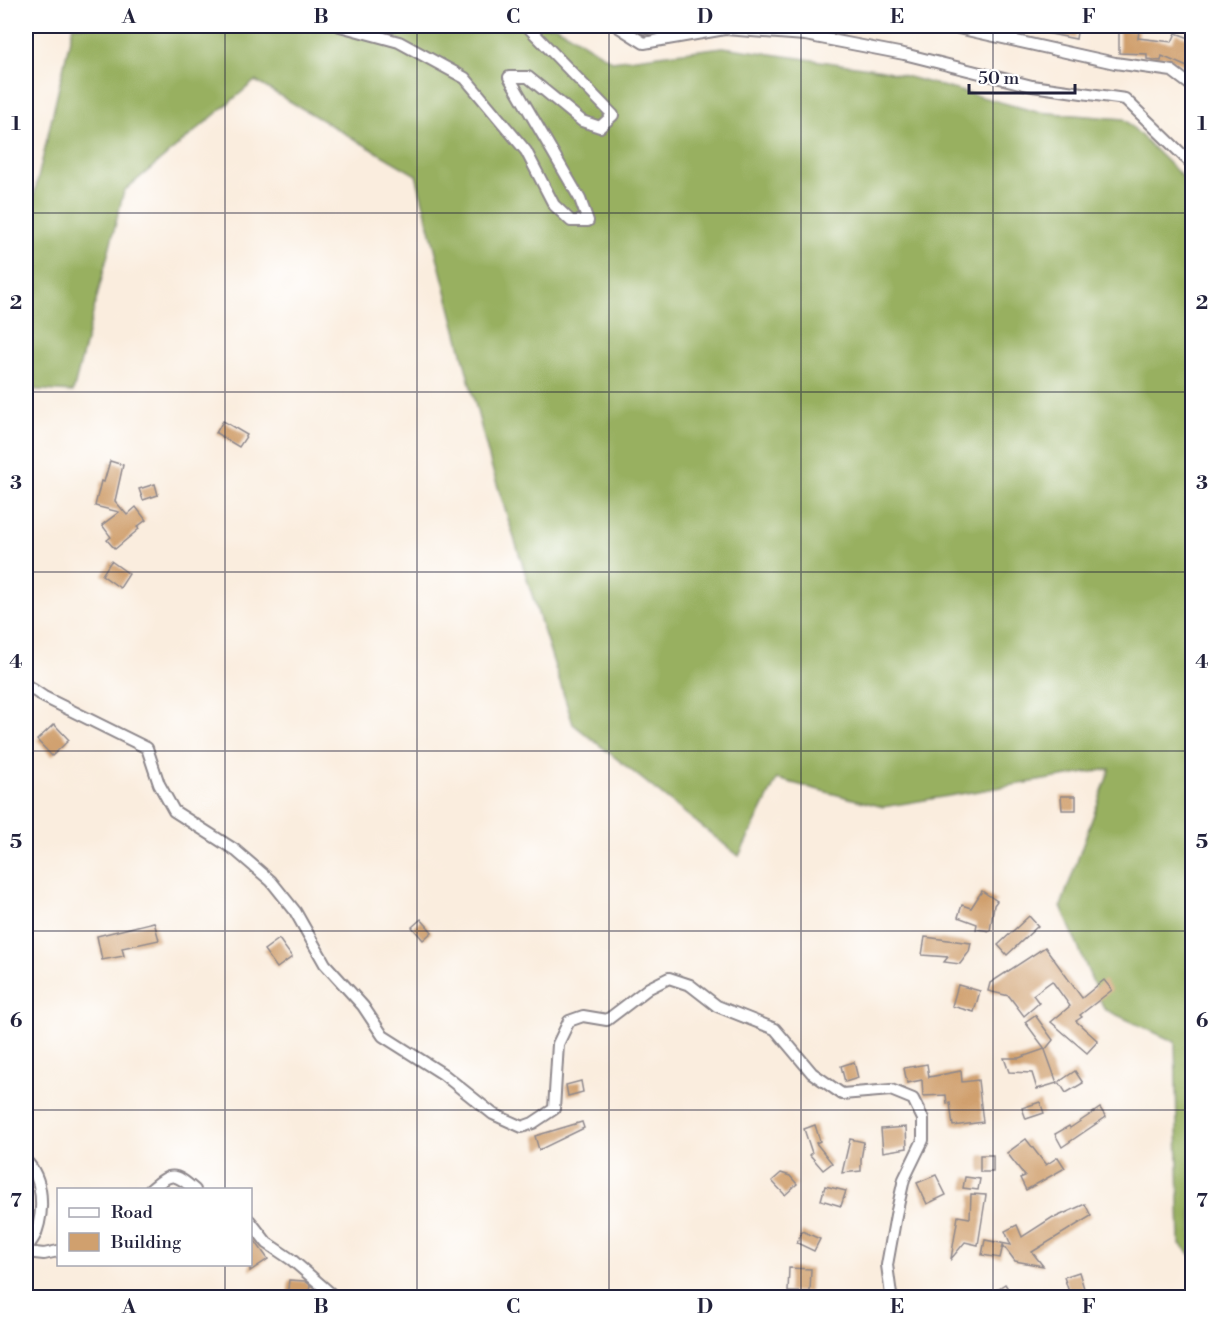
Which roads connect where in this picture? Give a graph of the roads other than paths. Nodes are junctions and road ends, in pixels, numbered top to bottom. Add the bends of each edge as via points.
1 (340, 26) edge
2 (527, 26) edge
3 (617, 26) edge
4 (636, 26) edge
5 (678, 26) edge
6 (949, 26) edge
7 (1192, 86) edge
8 (1192, 165) edge
9 (26, 685) edge
10 (26, 1161) edge
11 (152, 1188) edge
12 (193, 1188) edge
13 (252, 1224) edge
14 (26, 1250) edge
15 (57, 1251) edge
16 (336, 1298) edge
17 (894, 1298) edge

1 - 2 street via 399,42 465,78 526,152 554,205 572,221 588,221 580,199 509,76 528,77 582,121 600,127 613,115
3 - 8 street via 644,43 725,29 805,35 904,54 1032,86 1125,99
4 - 5 street via 663,31
6 - 7 street via 1115,63 1172,71
9 - 17 street via 147,748 159,784 174,811 235,850 271,881 295,911 325,964 363,1006 383,1036 443,1074 494,1114 522,1127 554,1109 558,1044 569,1021 583,1016 607,1020 669,978 690,985 717,1006 775,1029 812,1073 842,1094 891,1090 913,1099 923,1119 922,1140 904,1179 887,1265
10 - 14 street via 42,1195 35,1235
11 - 12 street via 166,1177 179,1177
13 - 16 street via 267,1243
14 - 15 street via 44,1254

